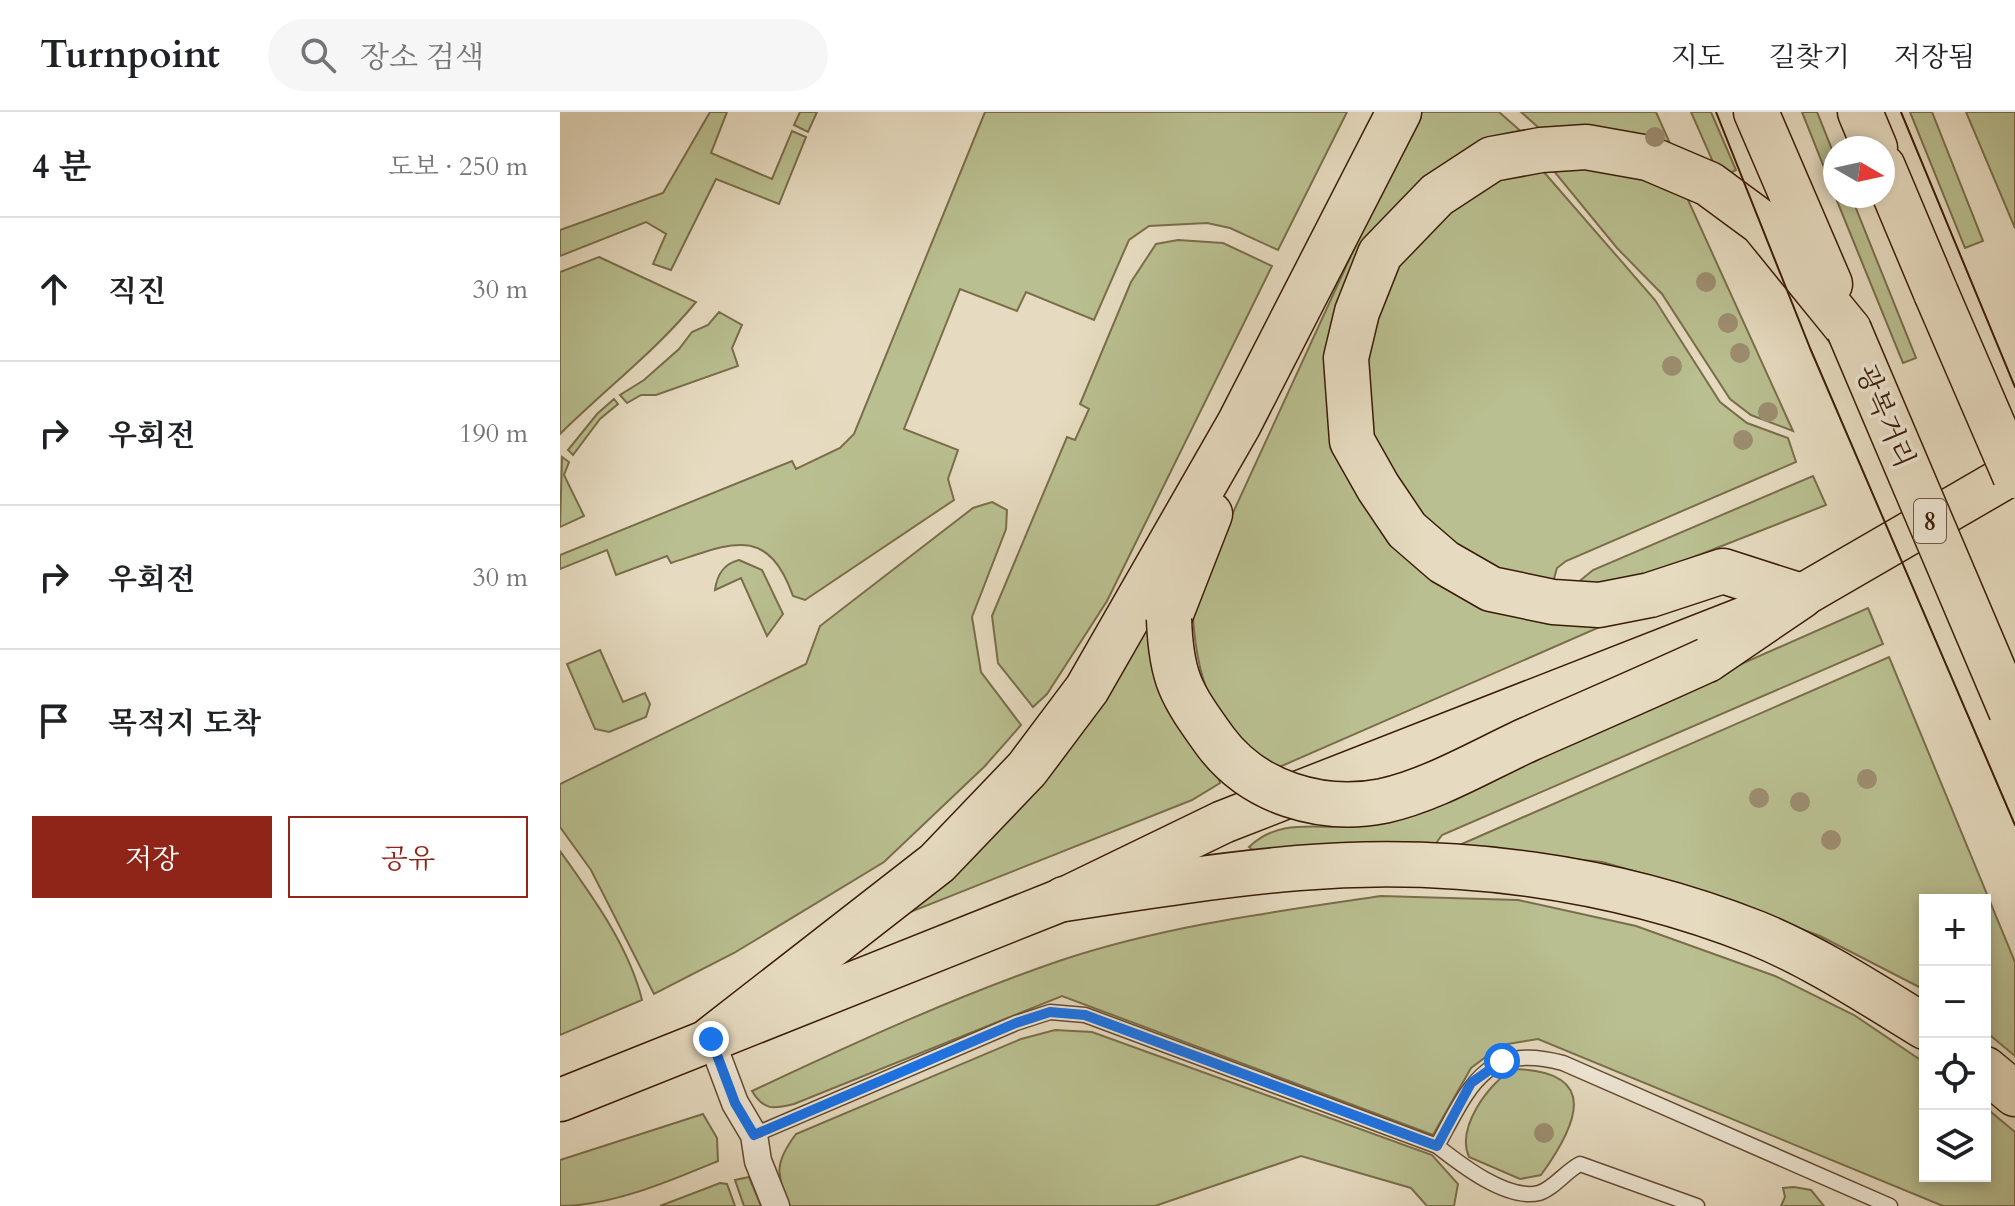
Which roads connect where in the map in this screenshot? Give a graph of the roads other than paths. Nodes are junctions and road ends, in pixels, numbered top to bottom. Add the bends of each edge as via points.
1 (1399, 112) edge
2 (1756, 112) edge
3 (1860, 112) edge
4 (1870, 136) edge
5 (1895, 196) edge
6 (1849, 330) junction
7 (1239, 424) junction
8 (2015, 474) edge
9 (1801, 596) junction
10 (2013, 716) edge
11 (1064, 899) junction
12 (1919, 1023) edge
13 (711, 1039) junction
14 (1991, 1074) edge
15 (2015, 1094) edge
16 (560, 1100) edge
17 (754, 1135) junction
18 (1437, 1146) junction
19 (1881, 1204) edge
20 (776, 1206) edge
21 (1697, 1206) edge

1 - 7 highway
2 - 6 highway, 광복거리 / 8
3 - 4 highway
5 - 8 highway, bridge
6 - 9 highway via 1762,223 1709,184 1648,158 1586,147 1492,159 1437,195 1380,254 1346,358 1352,441 1378,487 1407,530 1444,562 1491,589 1599,605 1723,571
6 - 10 highway, 광복거리 / 8, bridge
7 - 9 highway, bridge via 1200,546 1169,619 1171,654 1178,686 1221,748 1245,773 1275,791 1350,805 1408,793 1707,660
7 - 13 highway via 1087,689 1027,769 937,863
8 - 9 main road
9 - 11 main road via 1223,822
11 - 12 highway via 1301,868 1472,868 1546,875 1660,901 1757,934
11 - 13 main road
13 - 16 main road
13 - 17 street via 735,1103
14 - 15 highway
17 - 18 lane via 1050,1012 1085,1015
17 - 20 street
18 - 19 lane via 1471,1083 1502,1061 1534,1055 1563,1063
18 - 21 lane via 1469,1172 1522,1195 1542,1193 1580,1164

